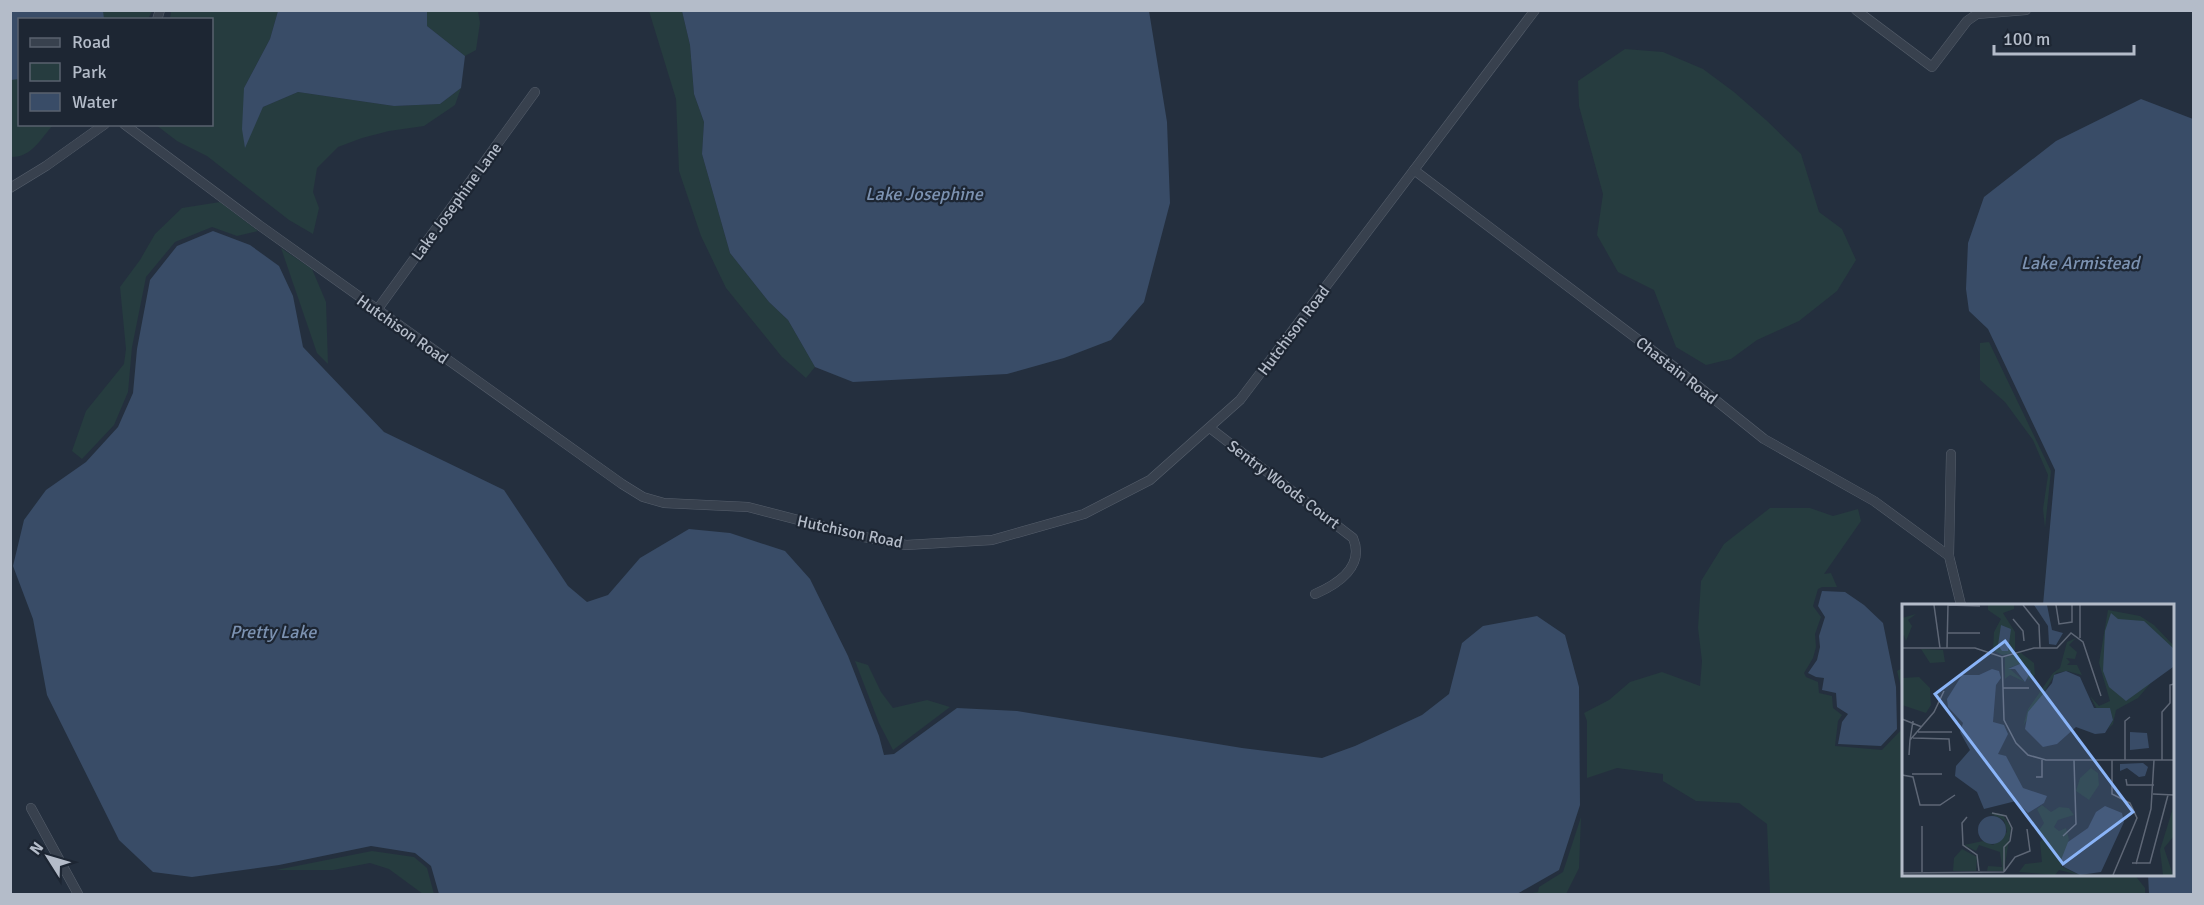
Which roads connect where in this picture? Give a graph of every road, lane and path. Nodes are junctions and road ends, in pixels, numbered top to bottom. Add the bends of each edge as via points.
1 (1535, 10) edge
2 (1856, 10) edge
3 (2026, 10) edge
4 (535, 92) dead end
5 (102, 126) edge
6 (127, 126) edge
7 (1414, 170) junction
8 (10, 188) edge
9 (377, 310) junction
10 (1210, 428) junction
11 (1951, 454) dead end
12 (1949, 556) junction
13 (1315, 594) dead end
14 (1961, 604) edge
15 (31, 808) dead end
16 (78, 894) edge

1 - 7 street, Hutchison Road
2 - 3 street via 1932,67 1967,21 1977,14
4 - 9 street, Lake Josephine Lane
5 - 8 street
6 - 9 street, Hutchison Road
7 - 10 street, Hutchison Road via 1240,400
7 - 12 street, Chastain Road via 1764,439 1874,501
9 - 10 street, Hutchison Road via 643,497 664,503 748,507 906,545 992,540 1084,514 1150,480
10 - 13 street, Sentry Woods Court via 1353,538 1358,553 1355,562 1344,576
11 - 12 street
12 - 14 street
15 - 16 street

